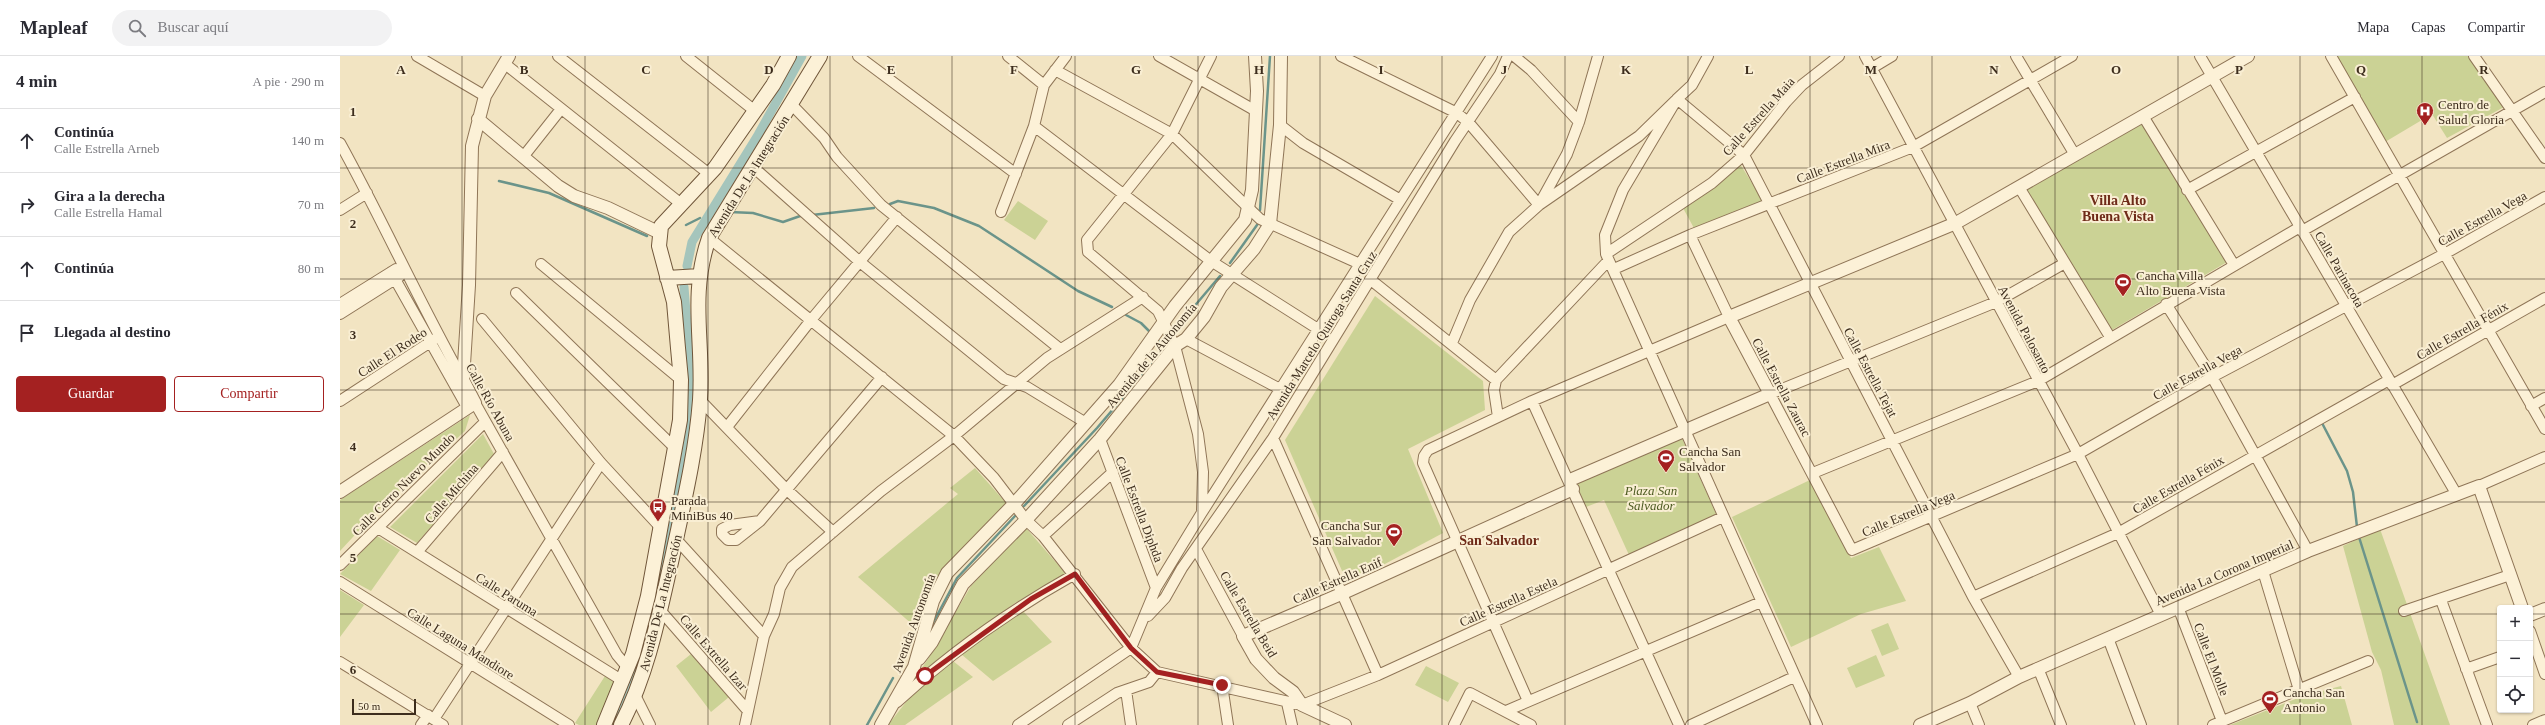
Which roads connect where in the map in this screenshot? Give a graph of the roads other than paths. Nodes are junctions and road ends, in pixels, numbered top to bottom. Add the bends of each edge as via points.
1 (417, 56) edge
2 (558, 56) edge
3 (686, 56) edge
4 (788, 56) edge
5 (820, 56) edge
6 (858, 56) edge
7 (1008, 56) edge
8 (1066, 56) edge
9 (1159, 56) edge
10 (1211, 56) edge
11 (1255, 56) edge
12 (1281, 56) edge
13 (1341, 56) edge
14 (1492, 56) edge
15 (1508, 56) edge
16 (1514, 56) edge
17 (1598, 56) edge
18 (1708, 56) edge
19 (1865, 56) edge
20 (1892, 56) edge
21 (2016, 56) edge
22 (2072, 56) edge
23 (2200, 56) edge
24 (2248, 56) edge
25 (2330, 56) edge
26 (2474, 56) edge
27 (1833, 58) edge
28 (507, 60) edge
29 (1359, 60) edge
30 (1872, 68) junction
31 (1055, 70) junction
32 (2212, 76) junction
33 (1199, 80) junction
34 (2030, 80) junction
35 (1044, 85) junction
36 (2545, 92) edge
37 (485, 96) junction
38 (2355, 97) junction
39 (1677, 99) junction
40 (792, 105) junction
41 (561, 109) junction
42 (755, 111) junction
43 (1256, 111) junction
44 (2512, 111) junction
45 (1457, 113) junction
46 (2143, 116) junction
47 (478, 119) junction
48 (1579, 122) junction
49 (1469, 123) junction
50 (1280, 124) junction
51 (1034, 126) junction
52 (1172, 134) junction
53 (340, 143) edge
54 (1913, 147) junction
55 (2256, 152) junction
56 (1744, 155) junction
57 (2075, 155) junction
58 (523, 157) junction
59 (2545, 158) edge
60 (752, 166) junction
61 (708, 173) junction
62 (1016, 174) junction
63 (2400, 174) junction
64 (2019, 187) junction
65 (2187, 190) junction
66 (367, 193) junction
67 (1123, 194) junction
68 (2545, 197) edge
69 (1399, 199) junction
70 (680, 203) junction
71 (1771, 203) junction
72 (1539, 205) junction
73 (340, 210) edge
74 (1249, 210) junction
75 (1001, 212) dead end
76 (897, 217) junction
77 (1956, 223) junction
78 (1270, 224) junction
79 (2301, 229) junction
80 (660, 233) junction
81 (1690, 235) junction
82 (710, 238) junction
83 (2446, 253) junction
84 (1607, 258) junction
85 (1211, 261) junction
86 (860, 262) junction
87 (2065, 263) junction
88 (541, 264) dead end
89 (1360, 264) junction
90 (2234, 265) junction
91 (403, 269) junction
92 (1614, 269) junction
93 (393, 276) junction
94 (700, 276) junction
95 (1232, 276) junction
96 (667, 278) junction
97 (1371, 280) junction
98 (1810, 282) junction
99 (516, 293) dead end
100 (1143, 297) junction
101 (2545, 298) edge
102 (1996, 302) junction
103 (340, 304) edge
104 (2166, 304) junction
105 (2347, 306) junction
106 (340, 314) edge
107 (1729, 317) junction
108 (482, 319) dead end
109 (811, 320) junction
110 (1163, 324) junction
111 (1318, 329) junction
112 (2489, 329) junction
113 (2110, 336) junction
114 (1186, 339) junction
115 (435, 340) junction
116 (1452, 343) junction
117 (1174, 346) junction
118 (1060, 349) junction
119 (1649, 349) junction
120 (1851, 362) junction
121 (882, 377) junction
122 (2212, 377) junction
123 (463, 380) junction
124 (681, 380) junction
125 (1496, 380) junction
126 (2038, 380) junction
127 (2390, 382) junction
128 (1015, 383) junction
129 (1280, 389) junction
130 (1770, 394) junction
131 (2545, 398) edge
132 (700, 400) junction
133 (340, 401) edge
134 (1532, 401) junction
135 (471, 405) junction
136 (2531, 406) junction
137 (1498, 417) junction
138 (485, 422) junction
139 (1086, 423) junction
140 (726, 427) junction
141 (2545, 429) edge
142 (1684, 431) junction
143 (954, 436) junction
144 (1273, 438) junction
145 (1100, 439) junction
146 (1893, 440) junction
147 (676, 449) junction
148 (504, 452) junction
149 (2078, 454) junction
150 (2254, 455) junction
151 (2545, 457) edge
152 (601, 463) junction
153 (1112, 472) junction
154 (1813, 473) junction
155 (1571, 485) junction
156 (2479, 486) junction
157 (786, 489) junction
158 (340, 492) edge
159 (2457, 495) junction
160 (1014, 504) junction
161 (1201, 514) junction
162 (1723, 517) junction
163 (1933, 517) junction
164 (760, 520) dead end
165 (1026, 520) junction
166 (378, 528) junction
167 (661, 528) junction
168 (833, 532) junction
169 (2118, 533) junction
170 (1043, 536) junction
171 (551, 539) junction
172 (676, 539) junction
173 (1456, 540) junction
174 (1196, 549) junction
175 (1852, 550) joint
176 (2308, 551) junction
177 (418, 552) junction
178 (340, 565) edge
179 (1610, 570) junction
180 (2264, 570) junction
181 (1075, 574) junction
182 (2510, 574) junction
183 (340, 582) edge
184 (1156, 588) junction
185 (1341, 594) junction
186 (1973, 597) junction
187 (2441, 600) junction
188 (1761, 602) junction
189 (2521, 605) edge
190 (2178, 607) junction
191 (506, 609) junction
192 (2545, 609) edge
193 (660, 610) junction
194 (2404, 611) dead end
195 (2533, 613) edge
196 (2161, 615) junction
197 (1144, 620) junction
198 (1494, 622) junction
199 (764, 636) junction
200 (1242, 636) junction
201 (2108, 638) junction
202 (1131, 648) junction
203 (2533, 648) edge
204 (1646, 650) junction
205 (2497, 658) edge
206 (2368, 661) dead end
207 (340, 662) edge
208 (470, 664) junction
209 (914, 667) junction
210 (2038, 668) junction
211 (2466, 669) junction
212 (1157, 672) junction
213 (625, 674) junction
214 (2545, 674) edge
215 (1378, 675) junction
216 (1794, 677) junction
217 (2019, 677) junction
218 (1222, 685) junction
219 (1126, 690) junction
220 (2299, 690) junction
221 (636, 697) junction
222 (1528, 701) junction
223 (1287, 703) junction
224 (1970, 703) junction
225 (894, 704) junction
226 (1302, 705) junction
227 (748, 711) junction
228 (1506, 711) junction
229 (435, 720) edge
230 (2545, 720) edge
231 (2222, 721) junction
232 (421, 725) edge
233 (569, 725) edge
234 (604, 725) edge
235 (621, 725) edge
236 (650, 725) edge
237 (744, 725) edge
238 (881, 725) edge
239 (1018, 725) edge
240 (1068, 725) edge
241 (1131, 725) edge
242 (1228, 725) edge
243 (1292, 725) edge
244 (1345, 725) edge
245 (1454, 725) edge
246 (1531, 725) edge
247 (1680, 725) edge
248 (1691, 725) edge
249 (1817, 725) edge
250 (1920, 725) edge
251 (1979, 725) edge
252 (2061, 725) edge
253 (2141, 725) edge
254 (2213, 725) edge
255 (2487, 725) edge
256 (2533, 725) edge

1 - 37 street
2 - 61 street
3 - 42 street
4 - 42 main road
5 - 40 main road, Avenida De La Integración
6 - 62 street
7 - 35 street
8 - 31 street
9 - 33 street
10 - 33 street
11 - 43 street, Avenida de la Autonomía
12 - 50 street, Avenida de la Autonomía
13 - 29 street
14 - 45 street, Avenida Marcelo Quiroga Santa Cruz
15 - 49 street, Avenida Marcelo Quiroga Santa Cruz via 1500,74
16 - 48 street via 1531,70
17 - 48 street
18 - 39 street via 1692,85
19 - 30 street, Avenida Palosanto
20 - 30 street
21 - 34 street
22 - 34 street, Calle Estrella Mira
23 - 32 street, Calle Parinacota
24 - 32 street
25 - 38 street
26 - 44 street
27 - 56 street, Calle Estrella Maia via 1786,102
28 - 37 street
28 - 41 street
29 - 45 street
30 - 54 street, Avenida Palosanto
31 - 35 street
31 - 52 street
32 - 46 street
32 - 55 street, Calle Parinacota
33 - 43 street
33 - 52 street
34 - 54 street, Calle Estrella Mira
34 - 57 street
35 - 51 street
36 - 44 street
37 - 47 street
38 - 55 street
38 - 63 street
39 - 56 street, Calle Estrella Tejat
39 - 72 street via 1639,136
39 - 84 street via 1623,190 1605,234
40 - 60 main road, Avenida De La Integración
40 - 76 street via 824,138 863,187
41 - 58 street
41 - 70 street
42 - 61 main road via 715,168
43 - 74 street, Avenida de la Autonomía
44 - 59 street
44 - 63 street
45 - 49 street
45 - 69 street, Avenida Marcelo Quiroga Santa Cruz
46 - 57 street
46 - 65 street
47 - 58 street
47 - 123 street via 472,146 469,285
48 - 72 street via 1567,154
49 - 72 street
49 - 97 street, Avenida Marcelo Quiroga Santa Cruz via 1455,141
50 - 69 street via 1303,143
50 - 78 street, Avenida de la Autonomía
51 - 62 street
51 - 67 street
52 - 67 street
52 - 74 street
53 - 66 street, Calle Río Abuna
54 - 71 street, Calle Estrella Mira
54 - 77 street, Avenida Palosanto
55 - 65 street
55 - 79 street, Calle Parinacota
56 - 71 street, Calle Estrella Tejat
56 - 84 street, Calle Estrella Maia via 1712,183
57 - 64 street
58 - 80 street via 574,196 608,208
60 - 82 main road, Avenida De La Integración
60 - 86 street
61 - 70 main road
62 - 75 street
63 - 79 street
63 - 83 street
64 - 77 street
64 - 87 street
65 - 90 street
66 - 73 street
66 - 91 street, Calle Río Abuna
67 - 85 street
67 - 100 street via 1087,240 1088,252
68 - 83 street, Calle Estrella Vega
69 - 89 street, Avenida Marcelo Quiroga Santa Cruz
70 - 80 main road via 661,226
71 - 81 street, Calle Estrella Mira
71 - 98 street, Calle Estrella Tejat
72 - 116 street via 1509,232 1470,300
74 - 78 street
74 - 85 street, Avenida de la Autonomía via 1245,220
76 - 86 street
76 - 118 street
77 - 98 street
77 - 102 street, Avenida Palosanto
78 - 89 street
78 - 95 street, Avenida de la Autonomía via 1254,250
79 - 90 street
79 - 105 street, Calle Parinacota
80 - 96 main road, Avenida De La Integración via 659,246
81 - 92 street, Calle Estrella Mira
81 - 107 street, Calle Estrella Zaurac
82 - 94 main road, Avenida De La Integración via 702,258
82 - 109 street
83 - 105 street, Calle Estrella Vega
83 - 112 street
84 - 92 street
84 - 125 street, Calle Estrella Maia
85 - 95 street
85 - 110 street, Avenida de la Autonomía
86 - 109 street
86 - 128 street via 1004,379
87 - 102 street
87 - 113 street
88 - 124 street
89 - 111 street, Avenida Marcelo Quiroga Santa Cruz
90 - 104 street
91 - 93 street
91 - 115 street, Calle Río Abuna
92 - 119 street
93 - 103 street
93 - 106 street
93 - 115 street
94 - 96 main road
94 - 132 main road, Avenida De La Integración via 696,307
95 - 111 street
95 - 114 street, Avenida de la Autonomía via 1221,286 1204,317
96 - 124 main road, Avenida De La Integración via 674,302
97 - 116 street
97 - 144 street, Avenida Marcelo Quiroga Santa Cruz
98 - 107 street
98 - 120 street, Calle Estrella Tejat
99 - 147 street
100 - 110 street via 1158,311
100 - 118 street
101 - 112 street, Calle Estrella Fénix
102 - 120 street
102 - 126 street, Avenida Palosanto
104 - 113 street
104 - 122 street
105 - 122 street, Calle Estrella Vega
105 - 127 street, Calle Parinacota
107 - 119 street
107 - 130 street, Calle Estrella Zaurac
108 - 152 street
109 - 121 street
109 - 140 street
110 - 117 street
110 - 139 street, Avenida de la Autonomía via 1124,379
111 - 129 street, Avenida Marcelo Quiroga Santa Cruz
112 - 127 street, Calle Estrella Fénix
112 - 136 street
113 - 126 street
114 - 117 street, Avenida de la Autonomía
114 - 129 street
115 - 123 street, Calle Río Abuna
115 - 133 street, Calle El Rodeo
115 - 135 street
116 - 125 street
117 - 145 street, Avenida de la Autonomía
117 - 161 street via 1198,434 1203,478
118 - 128 street
119 - 134 street
119 - 142 street
120 - 130 street
120 - 146 street, Calle Estrella Tejat
121 - 143 street
121 - 157 street
122 - 149 street, Calle Estrella Vega
122 - 150 street
123 - 135 street, Calle Río Abuna
124 - 147 main road, Avenida De La Integración
125 - 137 street via 1494,390
126 - 146 street
126 - 149 street, Avenida Palosanto
127 - 150 street, Calle Estrella Fénix
127 - 159 street, Calle Parinacota
128 - 139 street via 1027,387
128 - 143 street
129 - 161 street, Avenida Marcelo Quiroga Santa Cruz
130 - 142 street, Calle Estrella Enif
130 - 154 street, Calle Estrella Zaurac
131 - 136 street
132 - 140 street
132 - 172 main road, Avenida De La Integración
134 - 137 street
134 - 155 street
135 - 138 street, Calle Río Abuna
135 - 158 street
136 - 141 street
137 - 173 street via 1428,450 1424,456 1424,463
138 - 148 street, Calle Río Abuna
138 - 166 street, Calle Cerro Nuevo Mundo
139 - 160 street, Avenida de la Autonomía
140 - 157 street
142 - 155 street, Calle Estrella Enif
142 - 162 street
143 - 160 street via 994,478
143 - 168 street via 881,491
144 - 174 street, Avenida Marcelo Quiroga Santa Cruz
144 - 185 street
145 - 153 street, Calle Estrella Diphda
145 - 165 street, Avenida de la Autonomía
146 - 154 street
146 - 163 street, Calle Estrella Tejat
147 - 167 main road, Avenida De La Integración
148 - 171 street, Calle Río Abuna
148 - 177 street, Calle Michina
149 - 163 street, Calle Estrella Vega
149 - 169 street, Avenida Palosanto
150 - 169 street, Calle Estrella Fénix
150 - 176 street
151 - 156 street, Avenida La Corona Imperial
152 - 167 street
152 - 171 street
153 - 170 street
153 - 184 street, Calle Estrella Diphda
154 - 175 street, Calle Estrella Zaurac
155 - 173 street, Calle Estrella Enif
155 - 179 street
156 - 159 street, Avenida La Corona Imperial
156 - 182 street
157 - 164 street
157 - 168 street
159 - 176 street, Avenida La Corona Imperial
160 - 165 street
160 - 209 street, Avenida Autonomía via 946,573 933,601
161 - 184 street, Avenida Marcelo Quiroga Santa Cruz
162 - 179 street, Calle Estrella Estela
162 - 188 street
163 - 175 street, Calle Estrella Vega
163 - 186 street, Calle Estrella Tejat
165 - 170 street
165 - 209 street, Avenida de la Autonomía via 963,584 932,642
166 - 177 street, Calle Paruma
166 - 178 street, Calle Cerro Nuevo Mundo
167 - 213 main road, Avenida De La Integración via 648,596
168 - 199 street via 802,558 785,578
169 - 186 street, Calle Estrella Fénix
169 - 196 street, Avenida Palosanto
170 - 181 street
171 - 191 street
171 - 213 street, Calle Río Abuna via 617,655
172 - 193 main road, Avenida De La Integración
172 - 199 street
173 - 185 street, Calle Estrella Enif
173 - 198 street
174 - 197 street, Avenida Marcelo Quiroga Santa Cruz via 1165,598
174 - 200 street, Calle Estrella Beid
176 - 180 street, Avenida La Corona Imperial
177 - 191 street, Calle Paruma
179 - 198 street, Calle Estrella Estela
179 - 204 street
180 - 190 street, Avenida La Corona Imperial
180 - 220 street
181 - 202 street
181 - 225 street via 1031,599 931,671
182 - 187 street
182 - 189 street
183 - 208 street, Calle Laguna Mandiore
184 - 197 street, Avenida Marcelo Quiroga Santa Cruz
185 - 200 street, Calle Estrella Enif
185 - 215 street
186 - 217 street, Calle Estrella Tejat
187 - 194 street
187 - 211 street
188 - 204 street
188 - 216 street
190 - 196 street, Avenida La Corona Imperial
190 - 231 street, Calle El Molle
191 - 208 street
191 - 213 street, Calle Paruma
192 - 195 street
193 - 221 main road, Avenida De La Integración
193 - 227 street, Calle Extrella Izar
196 - 201 street, Avenida La Corona Imperial
197 - 202 street, Avenida Marcelo Quiroga Santa Cruz
198 - 215 street, Calle Estrella Estela
198 - 222 street
199 - 227 street
200 - 226 street, Calle Estrella Beid via 1256,658 1274,678 1293,692
201 - 210 street, Avenida La Corona Imperial
201 - 253 street
202 - 212 street
202 - 239 street
203 - 214 street
204 - 222 street
204 - 247 street
205 - 211 street
206 - 220 street
207 - 229 street
208 - 229 street
208 - 233 street, Calle Laguna Mandiore
209 - 225 street, Avenida Autonomía
210 - 217 street, Avenida La Corona Imperial
210 - 252 street
211 - 255 street
212 - 218 street
212 - 219 street via 1150,682
213 - 234 main road, Avenida De La Integración
215 - 226 street, Calle Estrella Estela
216 - 248 street
216 - 249 street
217 - 224 street, Avenida La Corona Imperial
218 - 223 street
218 - 242 street
219 - 240 street
219 - 241 street
220 - 231 street
221 - 235 main road, Avenida De La Integración
221 - 236 street
222 - 228 street
223 - 226 street
223 - 243 street
224 - 250 street, Avenida La Corona Imperial
224 - 251 street
225 - 238 street, Avenida Autonomía
226 - 244 street
227 - 237 street
228 - 245 street via 1470,693
228 - 246 street
229 - 232 street
230 - 256 street
231 - 254 street

